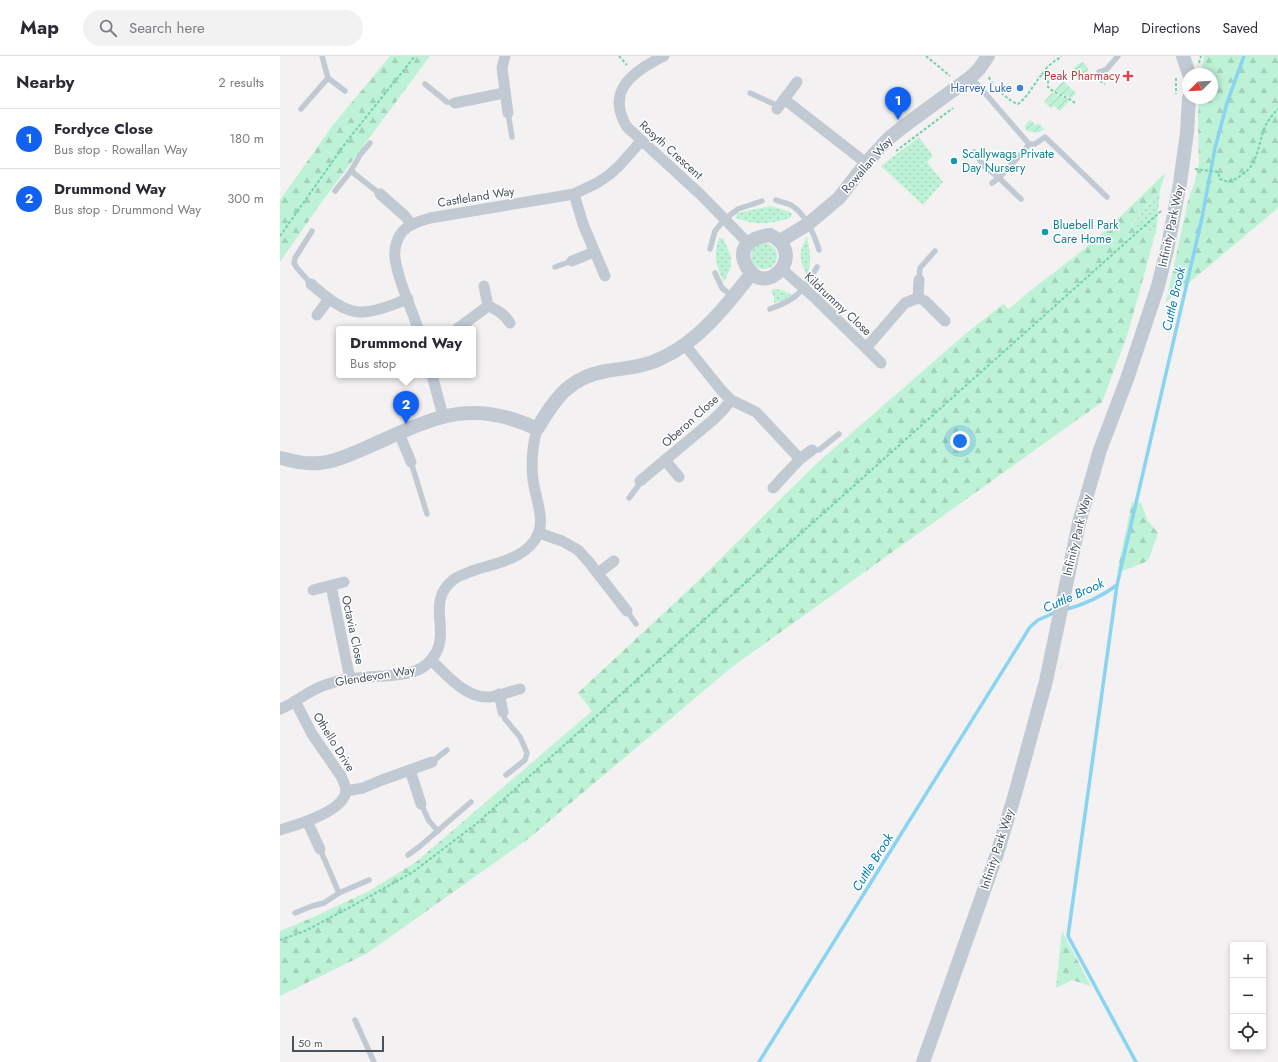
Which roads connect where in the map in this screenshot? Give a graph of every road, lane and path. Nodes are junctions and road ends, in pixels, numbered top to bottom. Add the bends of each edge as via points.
1 (322, 56) edge
2 (415, 56) edge
3 (505, 56) edge
4 (664, 56) edge
5 (926, 56) edge
6 (988, 56) edge
7 (1061, 56) edge
8 (1118, 56) edge
9 (1183, 56) edge
10 (1194, 56) edge
11 (1184, 68) edge
12 (1188, 68) edge
13 (1099, 72) dead end
14 (1042, 73) junction
15 (971, 77) junction
16 (328, 78) junction
17 (953, 79) dead end
18 (797, 82) dead end
19 (992, 83) dead end
20 (425, 84) dead end
21 (345, 91) dead end
22 (504, 92) junction
23 (750, 93) dead end
24 (455, 103) joint
25 (1075, 103) dead end
26 (1183, 104) edge
27 (780, 105) junction
28 (301, 109) dead end
29 (1278, 109) edge
30 (508, 113) joint
31 (512, 137) dead end
32 (641, 141) junction
33 (370, 143) dead end
34 (1029, 144) junction
35 (974, 152) dead end
36 (866, 163) junction
37 (1199, 169) dead end
38 (351, 171) junction
39 (999, 178) junction
40 (992, 183) dead end
41 (335, 191) dead end
42 (380, 194) joint
43 (574, 194) junction
44 (1107, 197) dead end
45 (1021, 199) dead end
46 (776, 200) dead end
47 (762, 201) dead end
48 (1162, 210) dead end
49 (724, 220) junction
50 (411, 224) junction
51 (808, 224) junction
52 (312, 231) dead end
53 (280, 236) edge
54 (780, 241) junction
55 (748, 243) junction
56 (710, 249) dead end
57 (819, 250) dead end
58 (934, 251) dead end
59 (594, 252) junction
60 (572, 260) joint
61 (556, 267) dead end
62 (817, 267) dead end
63 (782, 269) junction
64 (715, 273) dead end
65 (752, 273) junction
66 (605, 276) dead end
67 (919, 280) joint
68 (310, 284) joint
69 (484, 286) dead end
70 (804, 289) junction
71 (733, 297) junction
72 (918, 298) junction
73 (329, 299) junction
74 (408, 299) junction
75 (488, 306) junction
76 (770, 309) dead end
77 (316, 315) dead end
78 (945, 321) dead end
79 (510, 323) dead end
80 (417, 326) edge
81 (461, 326) edge
82 (685, 345) junction
83 (866, 348) junction
84 (881, 363) dead end
85 (433, 378) edge
86 (731, 400) junction
87 (444, 416) junction
88 (537, 429) junction
89 (399, 433) junction
90 (839, 434) dead end
91 (812, 450) joint
92 (280, 458) edge
93 (800, 459) junction
94 (665, 460) junction
95 (411, 462) joint
96 (679, 476) dead end
97 (640, 481) joint
98 (773, 488) dead end
99 (629, 498) dead end
100 (426, 514) dead end
101 (539, 533) junction
102 (614, 561) dead end
103 (598, 573) junction
104 (344, 582) dead end
105 (331, 586) junction
106 (313, 590) dead end
107 (627, 611) joint
108 (636, 624) dead end
109 (431, 660) junction
110 (350, 679) junction
111 (520, 689) dead end
112 (499, 694) junction
113 (295, 701) junction
114 (280, 709) edge
115 (503, 712) joint
116 (447, 750) dead end
117 (432, 762) joint
118 (410, 770) junction
119 (506, 775) dead end
120 (346, 791) junction
121 (471, 802) dead end
122 (421, 804) joint
123 (308, 821) junction
124 (280, 830) edge
125 (438, 831) junction
126 (320, 849) joint
127 (408, 855) dead end
128 (369, 880) dead end
129 (339, 893) junction
130 (295, 912) dead end
131 (280, 940) edge
132 (355, 1020) dead end
133 (374, 1062) edge
134 (923, 1062) edge

1 - 16 lane
2 - 53 path via 347,141
3 - 22 street via 502,68
4 - 32 street, Rosyth Crescent via 634,74 624,86 619,98 621,118
5 - 17 path
6 - 15 street, Rowallan Way
7 - 14 path
8 - 13 lane via 1106,70
9 - 11 street
10 - 12 street
14 - 19 path via 1018,104 1012,102
14 - 25 path via 1048,79 1048,87 1054,93
15 - 34 lane
15 - 36 street, Rowallan Way via 889,138
16 - 21 lane
16 - 28 lane
18 - 27 street
20 - 24 lane via 447,102
22 - 24 street
22 - 30 street
23 - 27 lane
26 - 134 street, Infinity Park Way via 1187,132 1167,250 1145,326 1100,450 1079,523 1046,682 997,854
27 - 36 street
29 - 37 path via 1265,127 1253,163 1238,178 1230,182 1225,181 1220,179 1218,172
30 - 31 lane
32 - 43 street, Castleland Way via 609,175
32 - 49 street, Rosyth Crescent via 701,195
33 - 38 lane
34 - 39 lane
34 - 44 lane via 1035,144 1045,137
35 - 39 lane via 984,166
36 - 51 street, Rowallan Way via 839,198
38 - 41 lane
38 - 42 lane
39 - 40 lane
39 - 45 lane
42 - 50 street
43 - 50 street, Castleland Way via 430,218
43 - 59 street
46 - 51 lane via 791,205
47 - 49 lane via 738,208
48 - 131 path via 476,824 412,872 305,931
49 - 55 street, Rosyth Crescent
49 - 56 lane via 715,230
50 - 74 street via 402,232 395,247 397,268
51 - 54 street, Rowallan Way
51 - 57 lane
52 - 68 lane via 294,258 294,263
54 - 55 street via 770,234
54 - 63 street via 786,252
55 - 65 street via 743,259
58 - 67 lane via 920,268
59 - 60 street
59 - 66 street
60 - 61 lane
62 - 70 lane
63 - 65 street via 778,274 765,278
63 - 70 street, Kildrummy Close
64 - 71 lane via 722,288
65 - 71 street
67 - 72 street
68 - 73 street
69 - 75 street
70 - 76 lane via 784,304
70 - 83 street, Kildrummy Close
71 - 82 street
72 - 78 street via 926,301
72 - 83 street, Kildrummy Close via 905,303
73 - 74 street via 347,310 368,312
73 - 77 street
74 - 80 street
75 - 79 street via 500,311
75 - 81 street
82 - 86 street
82 - 88 street via 649,364 595,374 578,381 552,404
83 - 84 street
85 - 87 street
86 - 93 street via 756,412
86 - 94 street, Oberon Close via 713,420
87 - 88 street via 468,413 495,414
87 - 89 street
88 - 101 street via 532,445 532,465 541,522
89 - 92 street via 361,451 331,461 299,463
89 - 95 street
90 - 91 lane via 819,450
91 - 93 street
93 - 98 street
94 - 96 street, Oberon Close
94 - 97 street, Oberon Close
95 - 100 lane
97 - 99 lane
101 - 103 street via 578,550
101 - 109 street, Glendevon Way via 533,544 517,555 462,575 445,588 439,605 440,640
102 - 103 street
103 - 107 street
104 - 105 street, Octavia Close
105 - 106 street, Octavia Close
105 - 110 street, Octavia Close
107 - 108 lane
109 - 110 street, Glendevon Way via 416,671
109 - 112 street via 458,685 472,694 490,697
110 - 113 street, Glendevon Way via 323,685
111 - 112 street
112 - 115 street
113 - 114 street, Glendevon Way
113 - 120 street, Othello Drive via 312,734 341,776
115 - 119 lane via 505,719 520,736 527,753 525,760
116 - 117 lane
117 - 118 street
118 - 120 street via 363,788
118 - 122 street
120 - 123 street, Othello Drive via 344,798 337,805
121 - 125 lane
122 - 125 lane
123 - 124 street, Othello Drive
123 - 126 street
125 - 127 lane
126 - 129 lane
128 - 129 lane
129 - 130 lane via 324,903
132 - 133 lane

